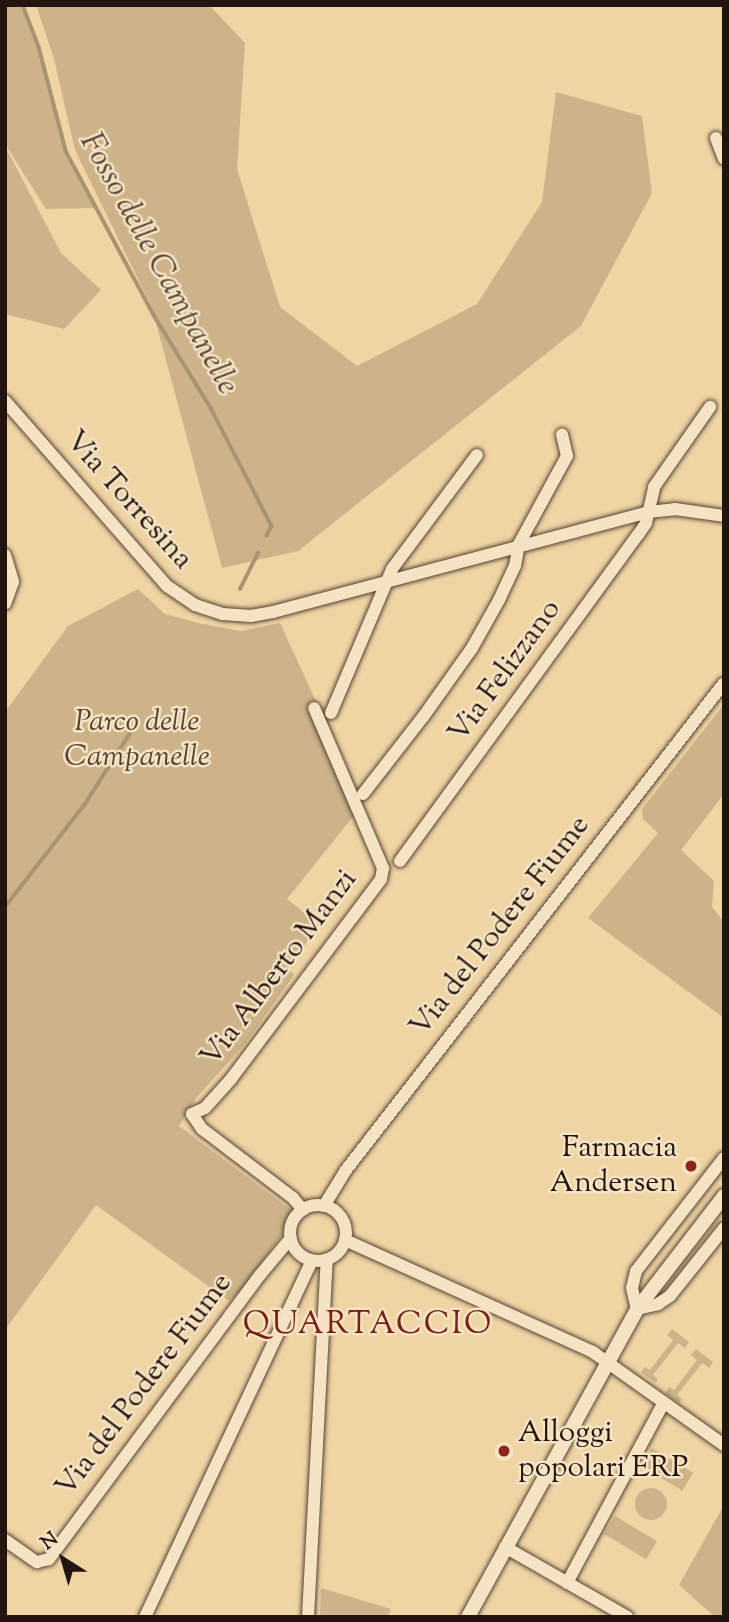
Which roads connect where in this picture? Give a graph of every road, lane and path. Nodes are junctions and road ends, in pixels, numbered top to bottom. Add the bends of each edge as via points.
1 (716, 138) dead end
2 (724, 159) edge
3 (5, 401) edge
4 (710, 407) dead end
5 (562, 435) dead end
6 (477, 455) dead end
7 (648, 512) junction
8 (724, 516) edge
9 (519, 544) junction
10 (5, 555) edge
11 (390, 580) junction
12 (5, 604) edge
13 (724, 683) edge
14 (314, 708) dead end
15 (331, 713) dead end
16 (363, 794) dead end
17 (400, 861) dead end
18 (724, 1158) edge
19 (724, 1196) edge
20 (324, 1206) junction
21 (303, 1210) junction
22 (724, 1228) edge
23 (291, 1238) junction
24 (345, 1240) junction
25 (327, 1260) junction
26 (312, 1261) junction
27 (637, 1309) junction
28 (606, 1361) junction
29 (664, 1402) junction
30 (724, 1445) edge
31 (5, 1540) edge
32 (505, 1547) junction
33 (567, 1583) junction
34 (145, 1617) edge
35 (307, 1617) edge
36 (468, 1617) edge
37 (627, 1617) edge

1 - 2 street
3 - 11 street, Via Torresina via 159,578 195,605 223,614 257,615
4 - 7 street, Via Felizzano via 654,487
5 - 9 street via 567,456
6 - 11 street via 392,569
7 - 8 street, Via Torresina via 682,510
7 - 9 street, Via Torresina
7 - 17 street, Via Felizzano via 638,535
9 - 11 street, Via Torresina
9 - 16 street via 515,566 471,648
10 - 12 street via 13,582
11 - 15 street
13 - 20 street, Via del Podere Fiume via 339,1179
14 - 21 street, Via Alberto Manzi via 383,868 381,879 231,1079 205,1108 192,1114 202,1129
18 - 27 street via 636,1271 632,1288
19 - 27 street
20 - 21 street
20 - 24 street via 342,1219
21 - 23 street via 293,1222
22 - 27 street via 670,1296
23 - 26 street via 300,1255
23 - 31 street, Via del Podere Fiume via 49,1559 38,1563
24 - 25 street
24 - 28 street
25 - 26 street
25 - 35 street
26 - 34 street
27 - 28 street
28 - 29 street
28 - 32 street
29 - 30 street
29 - 33 street
32 - 33 street
32 - 36 street
33 - 37 street

